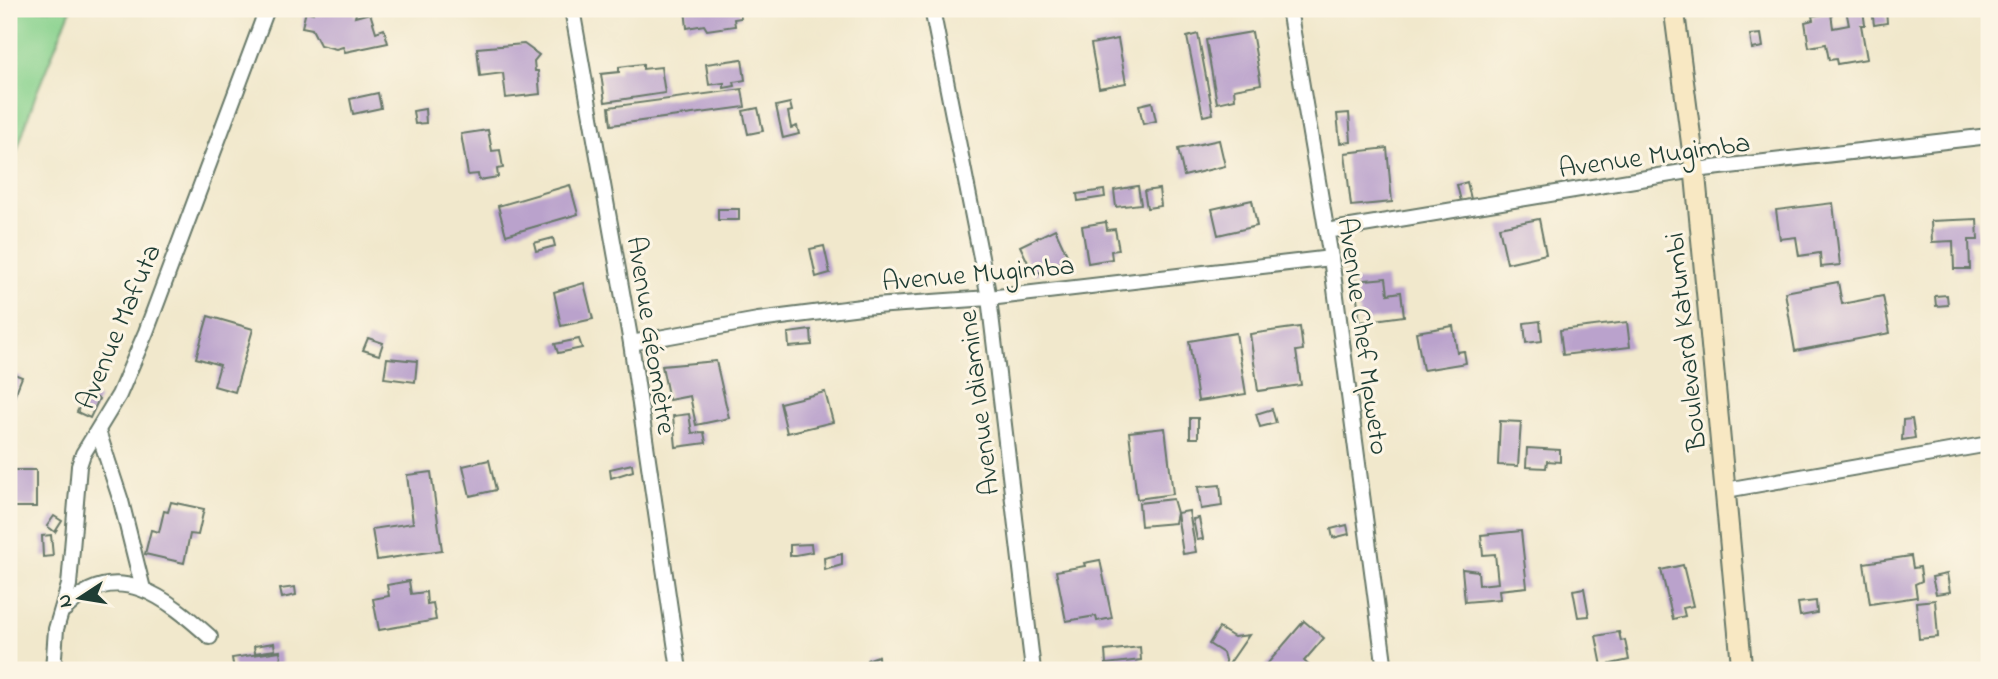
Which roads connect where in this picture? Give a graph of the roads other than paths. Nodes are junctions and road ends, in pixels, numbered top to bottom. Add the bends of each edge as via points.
1 (267, 9) edge
2 (572, 9) edge
3 (932, 9) edge
4 (1289, 9) edge
5 (1674, 9) edge
6 (1989, 136) edge
7 (1695, 170) junction
8 (1327, 231) junction
9 (1331, 258) junction
10 (989, 298) junction
11 (631, 343) junction
12 (98, 431) junction
13 (1989, 444) edge
14 (1726, 490) junction
15 (143, 589) junction
16 (63, 611) junction
17 (210, 637) dead end
18 (53, 670) edge
19 (679, 670) edge
20 (1033, 670) edge
21 (1385, 670) edge
22 (1742, 670) edge

1 - 12 street, Avenue Mafuta via 146,332
2 - 11 street, Avenue Géomètre
3 - 10 street, Avenue Idiamine
4 - 8 street, Avenue Chef Mpweto
5 - 7 street, Boulevard Katumbi
6 - 7 street, Avenue Mugimba
7 - 8 street, Avenue Mugimba
7 - 14 street, Boulevard Katumbi
8 - 9 street, Avenue Chef Mpweto
9 - 10 street, Avenue Mugimba
9 - 21 street, Avenue Chef Mpweto
10 - 11 street, Avenue Mugimba via 861,307
10 - 20 street, Avenue Idiamine
11 - 19 street, Avenue Géomètre
12 - 15 street
12 - 16 street, Avenue Mafuta via 79,466
13 - 14 street
14 - 22 street, Boulevard Katumbi
15 - 16 street via 103,586 75,598
15 - 17 street via 160,596
16 - 18 street, Avenue Mafuta via 56,629

